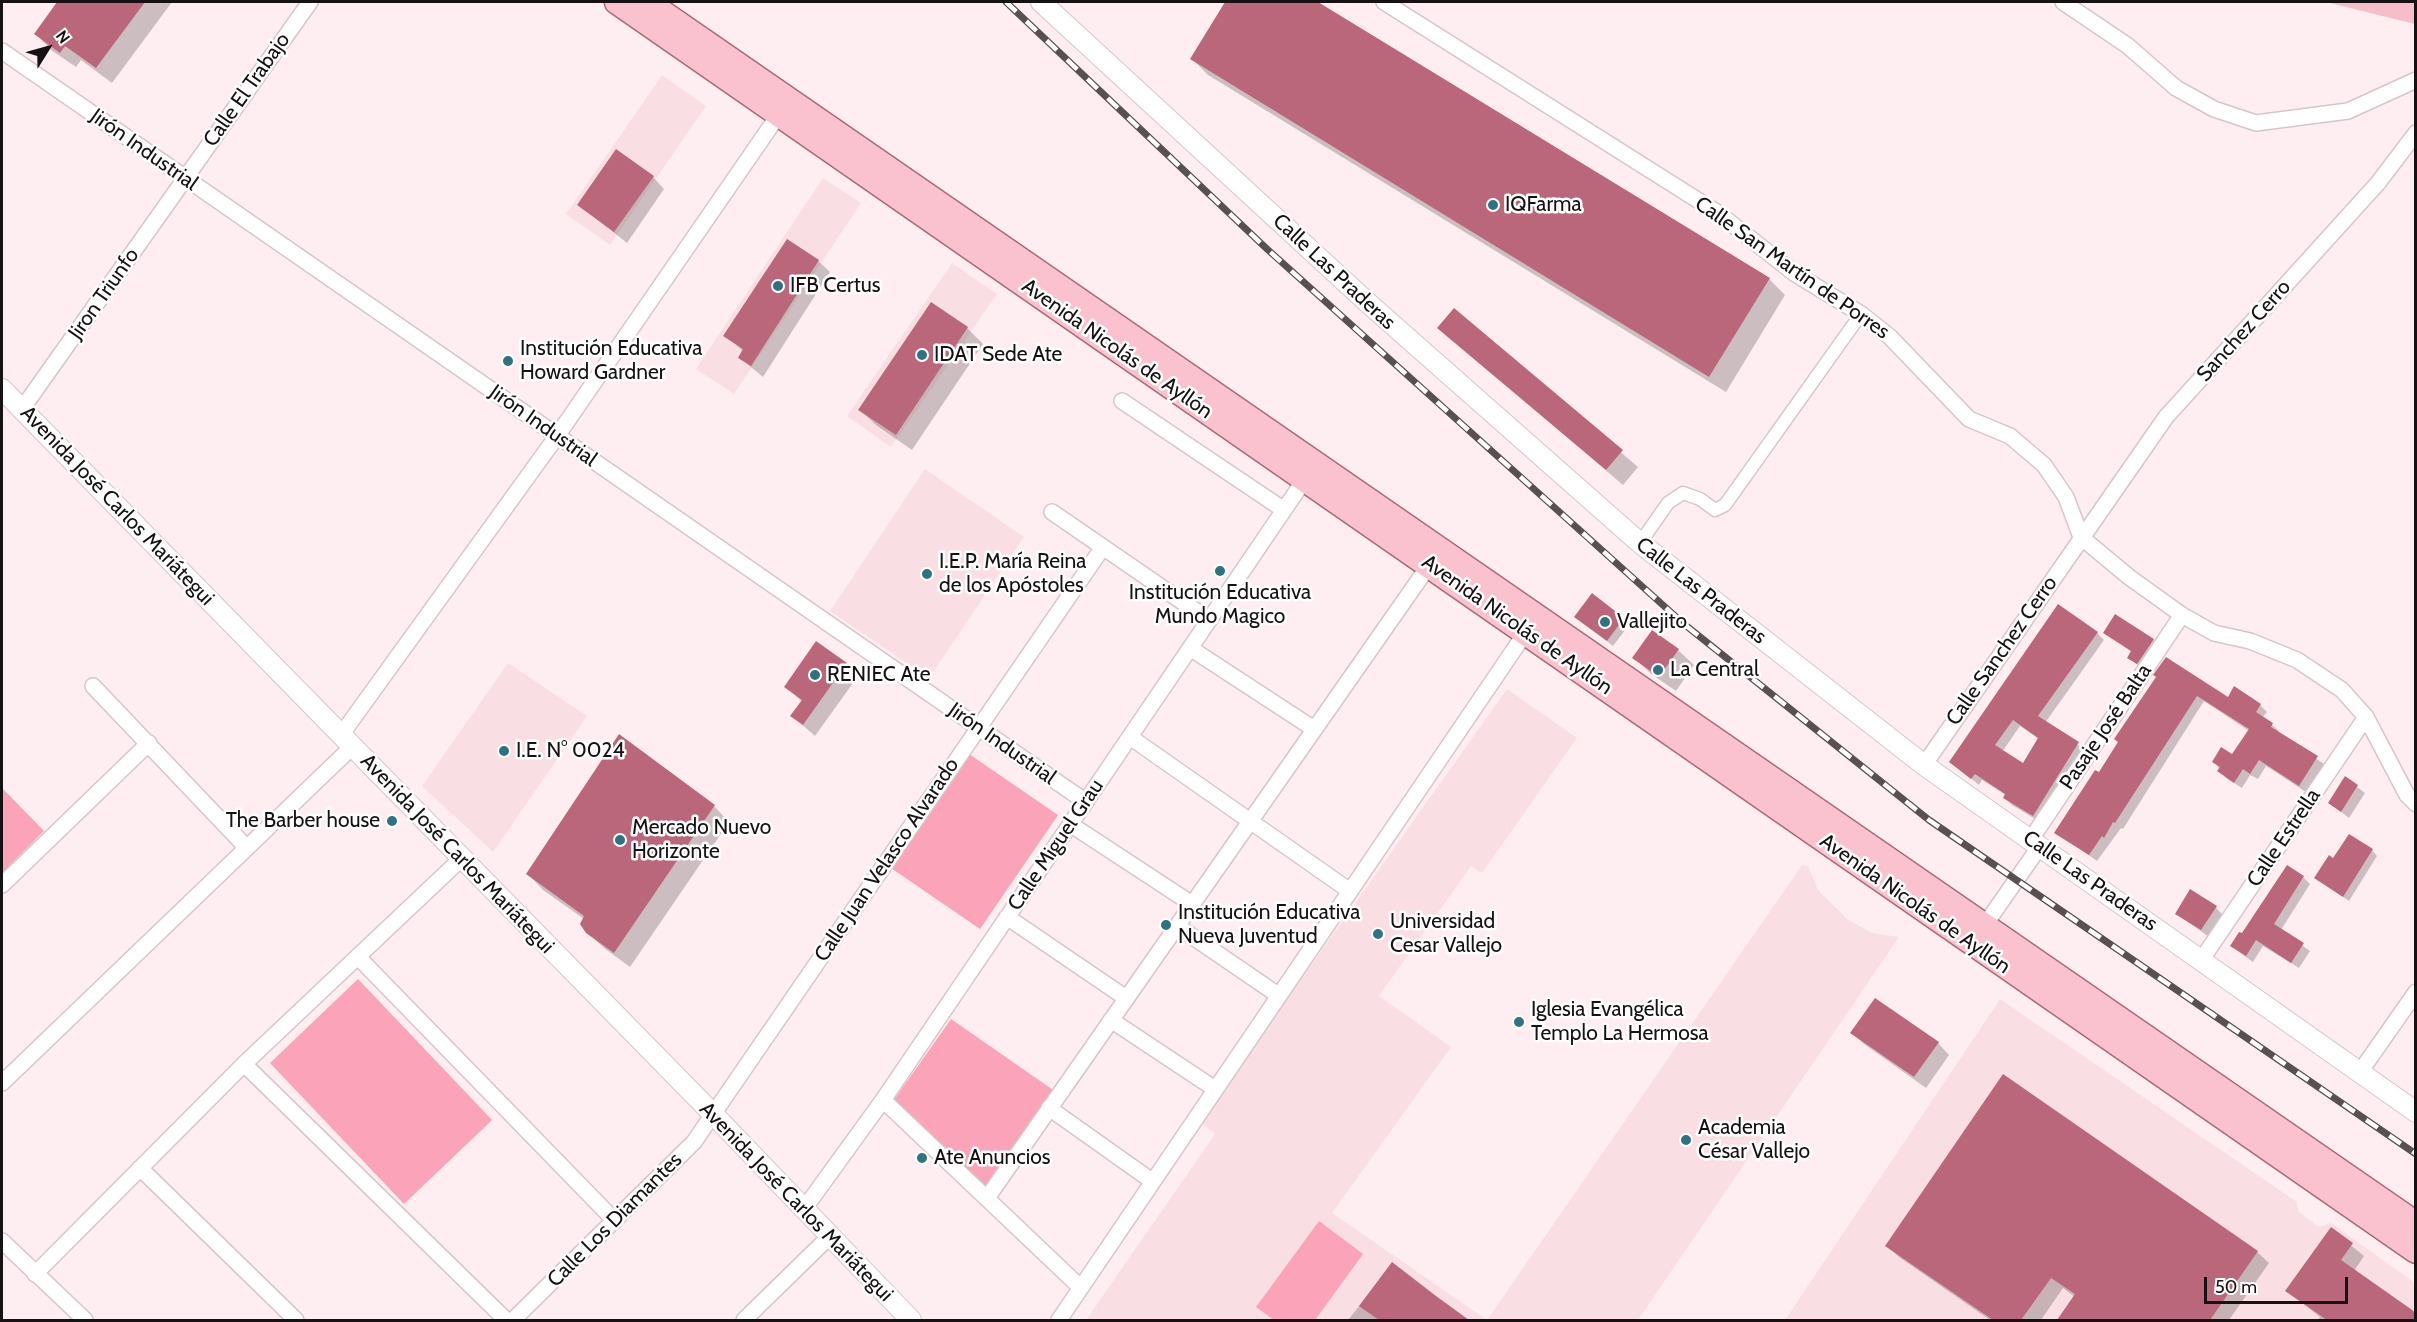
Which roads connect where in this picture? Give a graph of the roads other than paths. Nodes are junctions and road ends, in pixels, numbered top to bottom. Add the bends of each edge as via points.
1 (310, 2) edge
2 (616, 2) edge
3 (647, 2) edge
4 (1041, 2) edge
5 (1384, 2) edge
6 (2063, 2) edge
7 (2, 51) edge
8 (2415, 80) edge
9 (784, 107) junction
10 (2415, 133) edge
11 (184, 178) junction
12 (1861, 314) junction
13 (2, 389) edge
14 (1122, 401) dead end
15 (22, 409) junction
16 (557, 436) junction
17 (1305, 479) junction
18 (1284, 510) junction
19 (1052, 512) dead end
20 (2081, 537) junction
21 (1640, 543) junction
22 (1103, 547) junction
23 (1430, 564) junction
24 (2182, 615) junction
25 (1209, 620) junction
26 (1526, 632) junction
27 (1190, 648) junction
28 (93, 686) dead end
29 (2366, 717) junction
30 (978, 728) junction
31 (1314, 729) junction
32 (1130, 737) junction
33 (347, 741) junction
34 (149, 743) junction
35 (1924, 765) junction
36 (1086, 802) junction
37 (2415, 804) edge
38 (1250, 821) junction
39 (1070, 824) junction
40 (2035, 842) junction
41 (246, 847) junction
42 (461, 859) junction
43 (2, 885) edge
44 (1350, 891) junction
45 (1192, 904) junction
46 (1007, 917) junction
47 (1177, 926) junction
48 (1978, 935) junction
49 (358, 957) junction
50 (2202, 959) junction
51 (2415, 992) edge
52 (1278, 995) junction
53 (1125, 999) junction
54 (1111, 1020) junction
55 (244, 1064) junction
56 (2360, 1072) junction
57 (2, 1083) edge
58 (1215, 1089) junction
59 (883, 1100) junction
60 (1049, 1108) junction
61 (2415, 1112) edge
62 (714, 1115) junction
63 (140, 1168) junction
64 (1152, 1181) junction
65 (2340, 1185) junction
66 (987, 1198) junction
67 (804, 1209) junction
68 (615, 1221) junction
69 (2415, 1224) edge
70 (829, 1237) junction
71 (3, 1245) edge
72 (2415, 1251) edge
73 (35, 1274) junction
74 (1080, 1287) junction
75 (85, 1320) edge
76 (296, 1320) edge
77 (506, 1320) edge
78 (513, 1320) edge
79 (744, 1320) edge
80 (910, 1320) edge
81 (1059, 1320) edge

1 - 11 street, Calle El Trabajo
2 - 9 main road, Avenida Nicolás de Ayllón
3 - 9 main road, Avenida Nicolás de Ayllón
4 - 21 street, Calle Las Praderas via 1377,311
5 - 12 street, Calle San Martín de Porres via 1718,213 1794,273
6 - 8 street via 2128,46 2176,88 2214,109 2256,123 2348,111
7 - 11 street, Jirón Industrial
9 - 16 street
9 - 17 main road, Avenida Nicolás de Ayllón
9 - 48 main road, Avenida Nicolás de Ayllón
10 - 20 street, Sanchez Cerro via 2378,183 2166,417
11 - 15 street, Jiron Triunfo
11 - 16 street, Jirón Industrial
12 - 20 street, Calle San Martín de Porres via 1890,337 1969,419 2010,436 2044,465 2066,497
12 - 21 street via 1725,505 1715,510 1683,493 1668,502
13 - 15 street, Avenida José Carlos Mariátegui
14 - 18 street
15 - 33 street, Avenida José Carlos Mariátegui
16 - 30 street, Jirón Industrial
16 - 33 street
17 - 18 street, Calle Miguel Grau
17 - 23 main road, Avenida Nicolás de Ayllón
18 - 25 street, Calle Miguel Grau
19 - 22 street
20 - 24 street
20 - 35 street, Calle Sanchez Cerro
21 - 35 street, Calle Las Praderas
22 - 25 street
22 - 30 street, Calle Juan Velasco Alvarado
23 - 26 main road, Avenida Nicolás de Ayllón
23 - 31 street
24 - 29 street via 2214,633 2250,641 2297,660 2342,690
24 - 40 street, Pasaje José Balta
25 - 27 street, Calle Miguel Grau
26 - 44 street
26 - 48 main road, Avenida Nicolás de Ayllón
27 - 31 street
27 - 32 street, Calle Miguel Grau
28 - 34 street
29 - 37 street
29 - 50 street, Calle Estrella
30 - 36 street, Jirón Industrial
30 - 62 street, Calle Juan Velasco Alvarado
31 - 38 street
32 - 36 street, Calle Miguel Grau
32 - 38 street
33 - 41 street
33 - 42 street, Avenida José Carlos Mariátegui
34 - 41 street
34 - 43 street
35 - 40 street, Calle Las Praderas
36 - 39 street, Calle Miguel Grau
38 - 44 street
38 - 45 street
39 - 45 street
39 - 46 street, Calle Miguel Grau
40 - 48 street, Pasaje José Balta
40 - 50 street, Calle Las Praderas
41 - 57 street
42 - 49 street
42 - 62 street, Avenida José Carlos Mariátegui
44 - 52 street
45 - 47 street
46 - 53 street
46 - 59 street, Calle Miguel Grau
47 - 52 street
47 - 53 street
48 - 65 main road, Avenida Nicolás de Ayllón
49 - 55 street
49 - 68 street
50 - 56 street, Calle Las Praderas
51 - 56 street
52 - 58 street
53 - 54 street
54 - 58 street
54 - 60 street
55 - 63 street
55 - 77 street
56 - 61 street, Calle Las Praderas
58 - 64 street
59 - 66 street
59 - 67 street, Calle Miguel Grau
60 - 64 street
60 - 66 street
62 - 67 street, Avenida José Carlos Mariátegui
62 - 68 street, Calle Los Diamantes via 694,1142
63 - 73 street
63 - 76 street
64 - 74 street
65 - 69 main road, Avenida Nicolás de Ayllón
65 - 72 main road, Avenida Nicolás de Ayllón
66 - 74 street
67 - 70 street, Avenida José Carlos Mariátegui
68 - 78 street, Calle Los Diamantes
70 - 79 street
70 - 80 street, Avenida José Carlos Mariátegui
71 - 73 street
73 - 75 street
74 - 81 street

